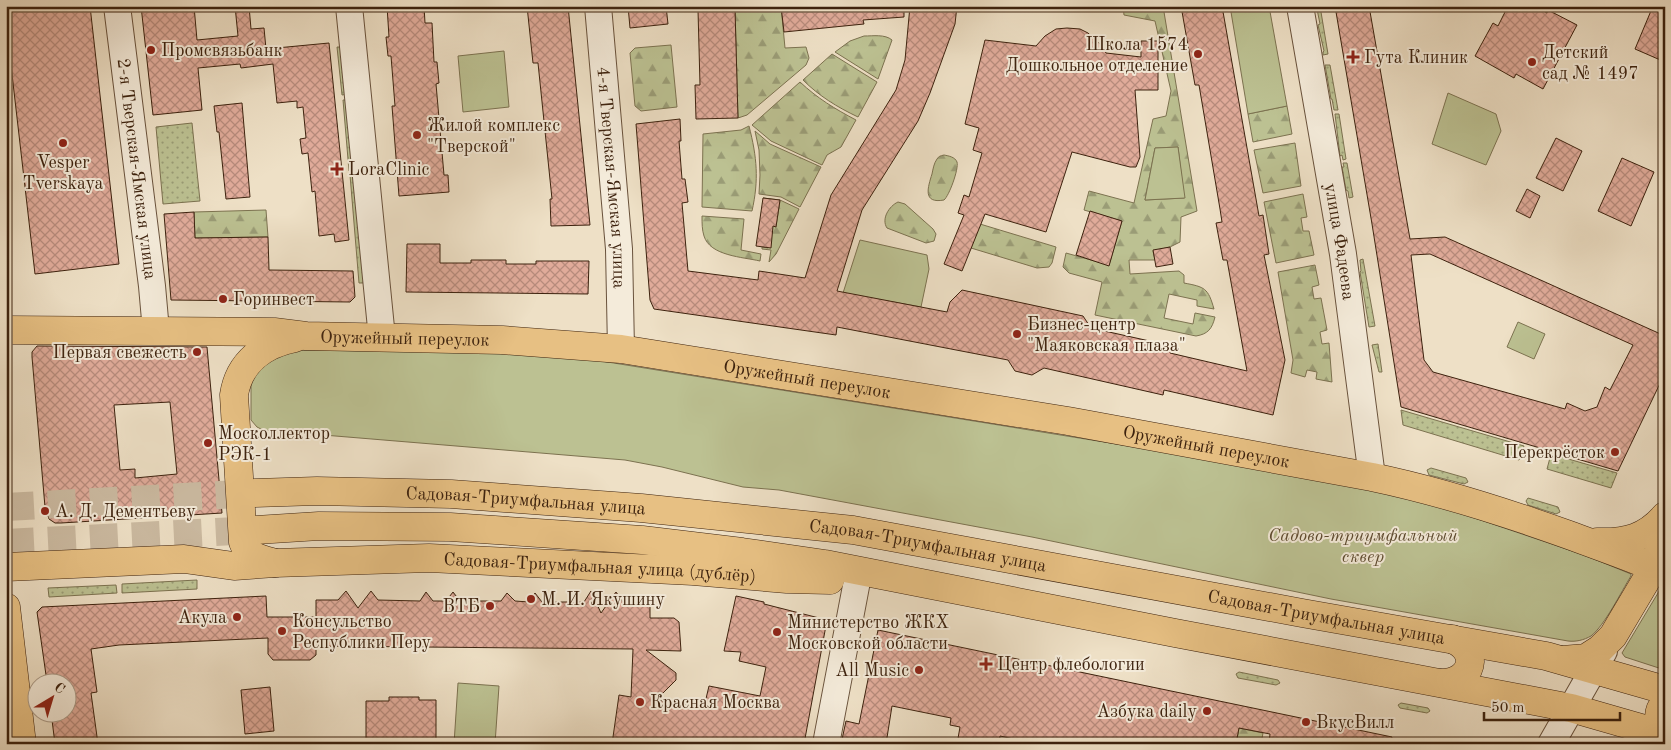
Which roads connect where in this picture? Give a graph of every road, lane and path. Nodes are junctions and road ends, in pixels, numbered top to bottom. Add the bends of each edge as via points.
1 (118, 6) edge
2 (349, 6) edge
3 (598, 6) edge
4 (1300, 6) edge
5 (6, 330) edge
6 (156, 331) junction
7 (306, 336) junction
8 (382, 338) junction
9 (621, 349) junction
10 (1372, 477) junction
11 (255, 493) tunnel mouth
12 (1665, 516) edge
13 (1665, 531) edge
14 (249, 532) junction
15 (1591, 542) junction
16 (184, 559) junction
17 (275, 563) junction
18 (1661, 566) edge
19 (6, 567) edge
20 (858, 580) junction
21 (924, 584) junction
22 (6, 607) edge
23 (1613, 636) junction
24 (1452, 639) junction
25 (1561, 660) junction
26 (1593, 669) junction
27 (1442, 684) junction
28 (1665, 690) edge
29 (1665, 703) edge
30 (1571, 708) junction
31 (1665, 734) edge
32 (22, 744) edge
33 (826, 744) edge
34 (1551, 744) edge

1 - 6 street, 2-я Тверская-Ямская улица
2 - 8 street
3 - 9 street, 4-я Тверская-Ямская улица via 619,249
4 - 10 street, улица Фадеева via 1343,254
5 - 6 main road, Оружейный переулок
6 - 7 main road, Оружейный переулок via 274,332
7 - 8 main road, Оружейный переулок
7 - 14 main road via 285,340 256,354 239,375 235,386
8 - 9 main road, Оружейный переулок via 502,340
9 - 10 main road, Оружейный переулок via 1068,421
10 - 15 main road, Оружейный переулок via 1512,515
11 - 24 main road, Садовая-Триумфальная улица via 460,494 641,508 853,530
12 - 15 main road via 1637,538
13 - 18 main road
14 - 16 main road via 229,550
14 - 17 main road via 245,548 257,558
14 - 21 main road, Садовая-Триумфальная улица via 319,526 450,527 642,540 825,564
15 - 18 main road, Оружейный переулок
16 - 17 main road, Садовая-Триумфальная улица (дублёр) via 234,566
16 - 19 main road
17 - 20 main road, Садовая-Триумфальная улица (дублёр) via 429,558 728,573 787,579
18 - 23 main road
20 - 21 main road, Садовая-Триумфальная улица (дублёр)
20 - 33 street
21 - 27 main road, Садовая-Триумфальная улица
22 - 32 main road
23 - 25 main road via 1586,658
23 - 26 street
24 - 25 main road, Садовая-Триумфальная улица
24 - 27 main road via 1465,647 1470,662 1468,670 1458,681
25 - 26 main road, Садовая-Триумфальная улица
26 - 28 main road, Садовая-Триумфальная улица
26 - 30 street
27 - 30 main road, Садовая-Триумфальная улица
29 - 31 main road via 1659,714
30 - 31 main road, Садовая-Триумфальная улица
30 - 34 street

